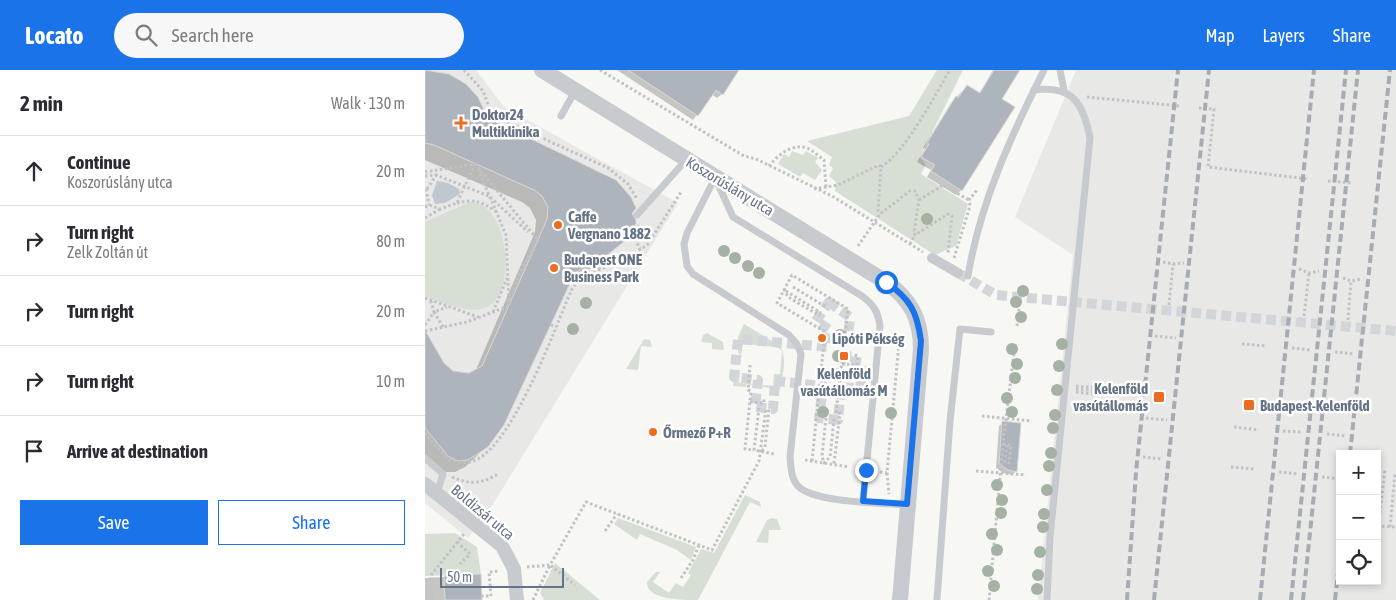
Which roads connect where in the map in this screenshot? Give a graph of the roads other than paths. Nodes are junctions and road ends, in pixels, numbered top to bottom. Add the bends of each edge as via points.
1 (542, 70) edge
2 (1044, 70) edge
3 (1060, 70) edge
4 (1034, 90) junction
5 (575, 91) junction
6 (1067, 92) junction
7 (561, 116) dead end
8 (686, 159) junction
9 (715, 178) junction
10 (638, 218) road end
11 (931, 258) dead end
12 (963, 275) joint
13 (991, 332) dead end
14 (425, 458) edge
15 (425, 484) edge
16 (437, 493) junction
17 (863, 501) junction
18 (907, 504) junction
19 (517, 600) edge
20 (900, 600) edge
21 (937, 600) edge
22 (1047, 600) edge

1 - 5 street, Koszorúslány utca
2 - 4 lane
3 - 6 lane
4 - 6 lane via 1052,88
4 - 12 lane via 992,183
5 - 7 lane
5 - 8 street, Koszorúslány utca
6 - 22 lane via 1080,108 1087,126 1089,149 1051,527
8 - 9 street, Koszorúslány utca
8 - 10 lane
9 - 17 lane via 733,216 862,296 873,304 878,314 880,326
9 - 17 lane via 687,232 684,250 687,266 693,274 781,330 797,344 801,354 790,457 797,486 812,496
9 - 18 street, Koszorúslány utca via 886,282 913,308 918,319 921,349
11 - 12 street
13 - 21 lane via 960,329
14 - 16 lane via 443,474
15 - 16 street, Boldizsár utca
16 - 19 street, Boldizsár utca via 502,546
17 - 18 lane
18 - 20 street

